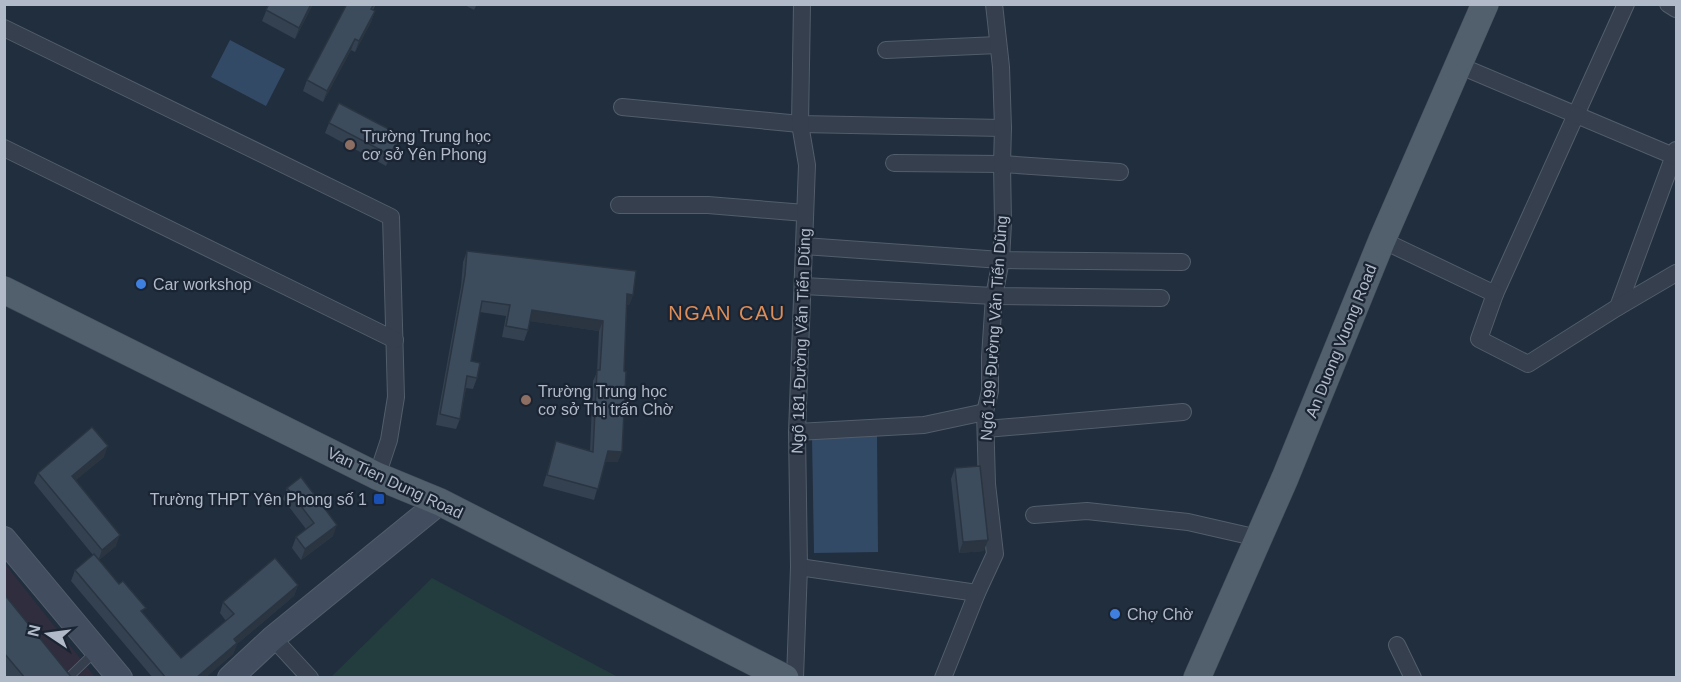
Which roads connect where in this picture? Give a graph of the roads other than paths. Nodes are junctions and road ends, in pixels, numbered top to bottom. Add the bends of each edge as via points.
1 (802, 4) edge
2 (994, 4) edge
3 (1485, 4) edge
4 (1626, 4) edge
5 (1668, 4) edge
6 (1677, 9) edge
7 (4, 28) edge
8 (998, 45) junction
9 (886, 50) dead end
10 (1458, 65) junction
11 (622, 107) dead end
12 (1576, 116) junction
13 (800, 124) junction
14 (1003, 128) junction
15 (4, 148) edge
16 (1676, 155) edge
17 (894, 163) dead end
18 (1002, 164) junction
19 (1120, 172) dead end
20 (619, 205) dead end
21 (805, 213) junction
22 (1382, 240) junction
23 (804, 246) junction
24 (1002, 260) junction
25 (1182, 262) dead end
26 (1677, 273) edge
27 (803, 286) junction
28 (4, 290) edge
29 (1495, 294) junction
30 (994, 296) junction
31 (1161, 298) dead end
32 (1618, 307) junction
33 (394, 340) junction
34 (986, 412) junction
35 (1183, 412) dead end
36 (986, 429) junction
37 (797, 432) junction
38 (377, 476) junction
39 (440, 502) junction
40 (1034, 515) dead end
41 (1258, 538) junction
42 (4, 539) edge
43 (799, 567) junction
44 (977, 593) junction
45 (273, 638) junction
46 (1397, 645) dead end
47 (97, 649) junction
48 (68, 678) edge
49 (120, 678) edge
50 (230, 678) edge
51 (310, 678) edge
52 (785, 678) edge
53 (795, 678) edge
54 (943, 678) edge
55 (1197, 678) edge
56 (1413, 678) edge

1 - 13 street, Ngõ 181 Đường Văn Tiến Dũng
2 - 8 street, Ngõ 199 Đường Văn Tiến Dũng
3 - 10 main road, An Duong Vuong Road
4 - 12 street
5 - 6 street
7 - 33 street via 391,217
8 - 9 street
8 - 14 street, Ngõ 199 Đường Văn Tiến Dũng
10 - 12 street
10 - 22 main road, An Duong Vuong Road
11 - 13 street
12 - 16 street
12 - 29 street
13 - 14 street
13 - 21 street, Ngõ 181 Đường Văn Tiến Dũng via 807,165
14 - 18 street, Ngõ 199 Đường Văn Tiến Dũng
15 - 33 street
16 - 32 street
17 - 18 street
18 - 19 street
18 - 24 street, Ngõ 199 Đường Văn Tiến Dũng
20 - 21 street via 708,205
21 - 23 street, Ngõ 181 Đường Văn Tiến Dũng
22 - 29 street
22 - 41 main road, An Duong Vuong Road
23 - 24 street
23 - 27 street, Ngõ 181 Đường Văn Tiến Dũng
24 - 25 street
24 - 30 street, Ngõ 199 Đường Văn Tiến Dũng
26 - 32 street
27 - 30 street
27 - 37 street, Ngõ 181 Đường Văn Tiến Dũng
28 - 38 main road, Van Tien Dung Road
29 - 32 street via 1479,339 1528,364
30 - 31 street
30 - 34 street, Ngõ 199 Đường Văn Tiến Dũng
33 - 38 street via 396,397
34 - 36 street, Ngõ 199 Đường Văn Tiến Dũng
34 - 37 street via 924,425
35 - 36 street
36 - 44 street, Ngõ 199 Đường Văn Tiến Dũng via 995,554
37 - 43 street, Ngõ 181 Đường Văn Tiến Dũng
38 - 39 main road, Van Tien Dung Road
39 - 45 main road
39 - 52 main road, Van Tien Dung Road
40 - 41 street via 1087,511 1188,522
41 - 55 main road, An Duong Vuong Road
42 - 47 main road
43 - 44 street
43 - 53 street, Ngõ 181 Đường Văn Tiến Dũng
44 - 54 street, Ngõ 199 Đường Văn Tiến Dũng
45 - 50 main road
45 - 51 street
46 - 56 street
47 - 48 lane
47 - 49 main road

